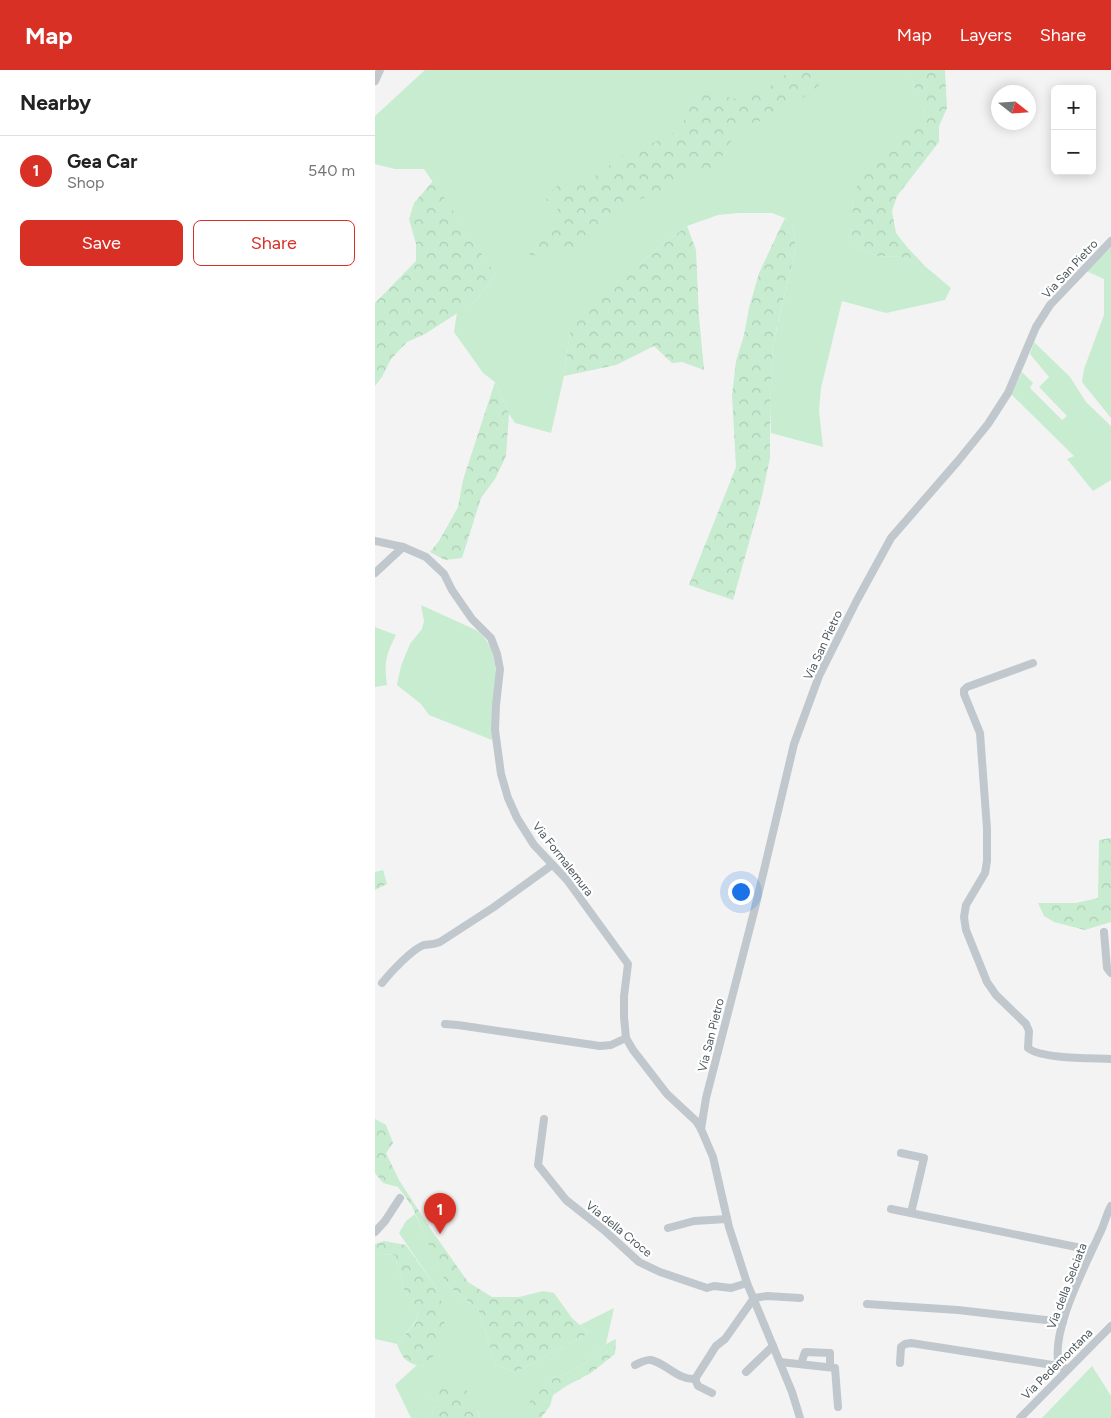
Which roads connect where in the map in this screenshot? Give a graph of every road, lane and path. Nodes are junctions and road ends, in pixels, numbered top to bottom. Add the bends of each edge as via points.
1 (380, 70) edge
2 (375, 81) edge
3 (1111, 241) edge
4 (375, 541) edge
5 (403, 547) junction
6 (375, 573) edge
7 (1033, 663) dead end
8 (552, 865) junction
9 (1104, 932) dead end
10 (1111, 973) edge
11 (382, 983) dead end
12 (445, 1024) dead end
13 (626, 1038) junction
14 (1111, 1059) edge
15 (544, 1119) dead end
16 (701, 1129) junction
17 (901, 1153) dead end
18 (400, 1198) dead end
19 (1111, 1206) edge
20 (891, 1209) dead end
21 (911, 1213) junction
22 (727, 1219) junction
23 (668, 1228) dead end
24 (375, 1232) edge
25 (1091, 1250) junction
26 (747, 1283) junction
27 (754, 1298) junction
28 (800, 1298) dead end
29 (867, 1304) dead end
30 (1063, 1322) junction
31 (1111, 1326) edge
32 (773, 1346) junction
33 (780, 1362) junction
34 (901, 1363) dead end
35 (801, 1364) junction
36 (635, 1365) dead end
37 (830, 1366) junction
38 (1059, 1366) junction
39 (1068, 1369) junction
40 (746, 1372) dead end
41 (695, 1379) junction
42 (712, 1393) dead end
43 (838, 1407) dead end
44 (800, 1417) edge
45 (791, 1418) edge
46 (1020, 1418) edge

1 - 2 street
3 - 16 street, Via San Pietro via 1050,305 1036,327 1008,393 988,424 891,538 819,676 794,744
4 - 5 street, Via Formalemura
5 - 6 street
5 - 8 street, Via Formalemura via 426,557 444,574 472,619 494,644 499,669 495,730 501,774 517,818
7 - 14 street via 964,690 980,733 987,828 985,873 966,905 966,930 987,982 1026,1024 1028,1048 1033,1052 1058,1056
8 - 11 street via 494,908 440,942 419,949 391,971
8 - 13 street, Via Formalemura via 567,880 627,964 624,996
9 - 10 street via 1107,968
12 - 13 street via 600,1046
13 - 16 street, Via Formalemura via 667,1094
15 - 26 street, Via della Croce via 538,1165 566,1200 639,1262 704,1287 731,1288
16 - 22 street via 713,1157
17 - 21 street via 924,1158
18 - 24 street
19 - 25 street, Via della Selciata
20 - 21 street
21 - 25 street
22 - 23 street via 694,1220
22 - 26 street
25 - 30 street, Via della Selciata
26 - 27 street
27 - 28 street
27 - 32 street
27 - 41 street
29 - 30 street
30 - 38 street, Via della Selciata via 1057,1352
31 - 39 street, Via Pedemontana
32 - 33 street
32 - 40 street
33 - 35 street
33 - 44 street
34 - 38 street via 901,1347 911,1344
35 - 37 street
35 - 37 street via 805,1352 830,1353
36 - 41 street via 652,1360 678,1375
37 - 43 street via 836,1371
38 - 39 street
39 - 46 street, Via Pedemontana
41 - 42 street via 698,1386
44 - 45 street

